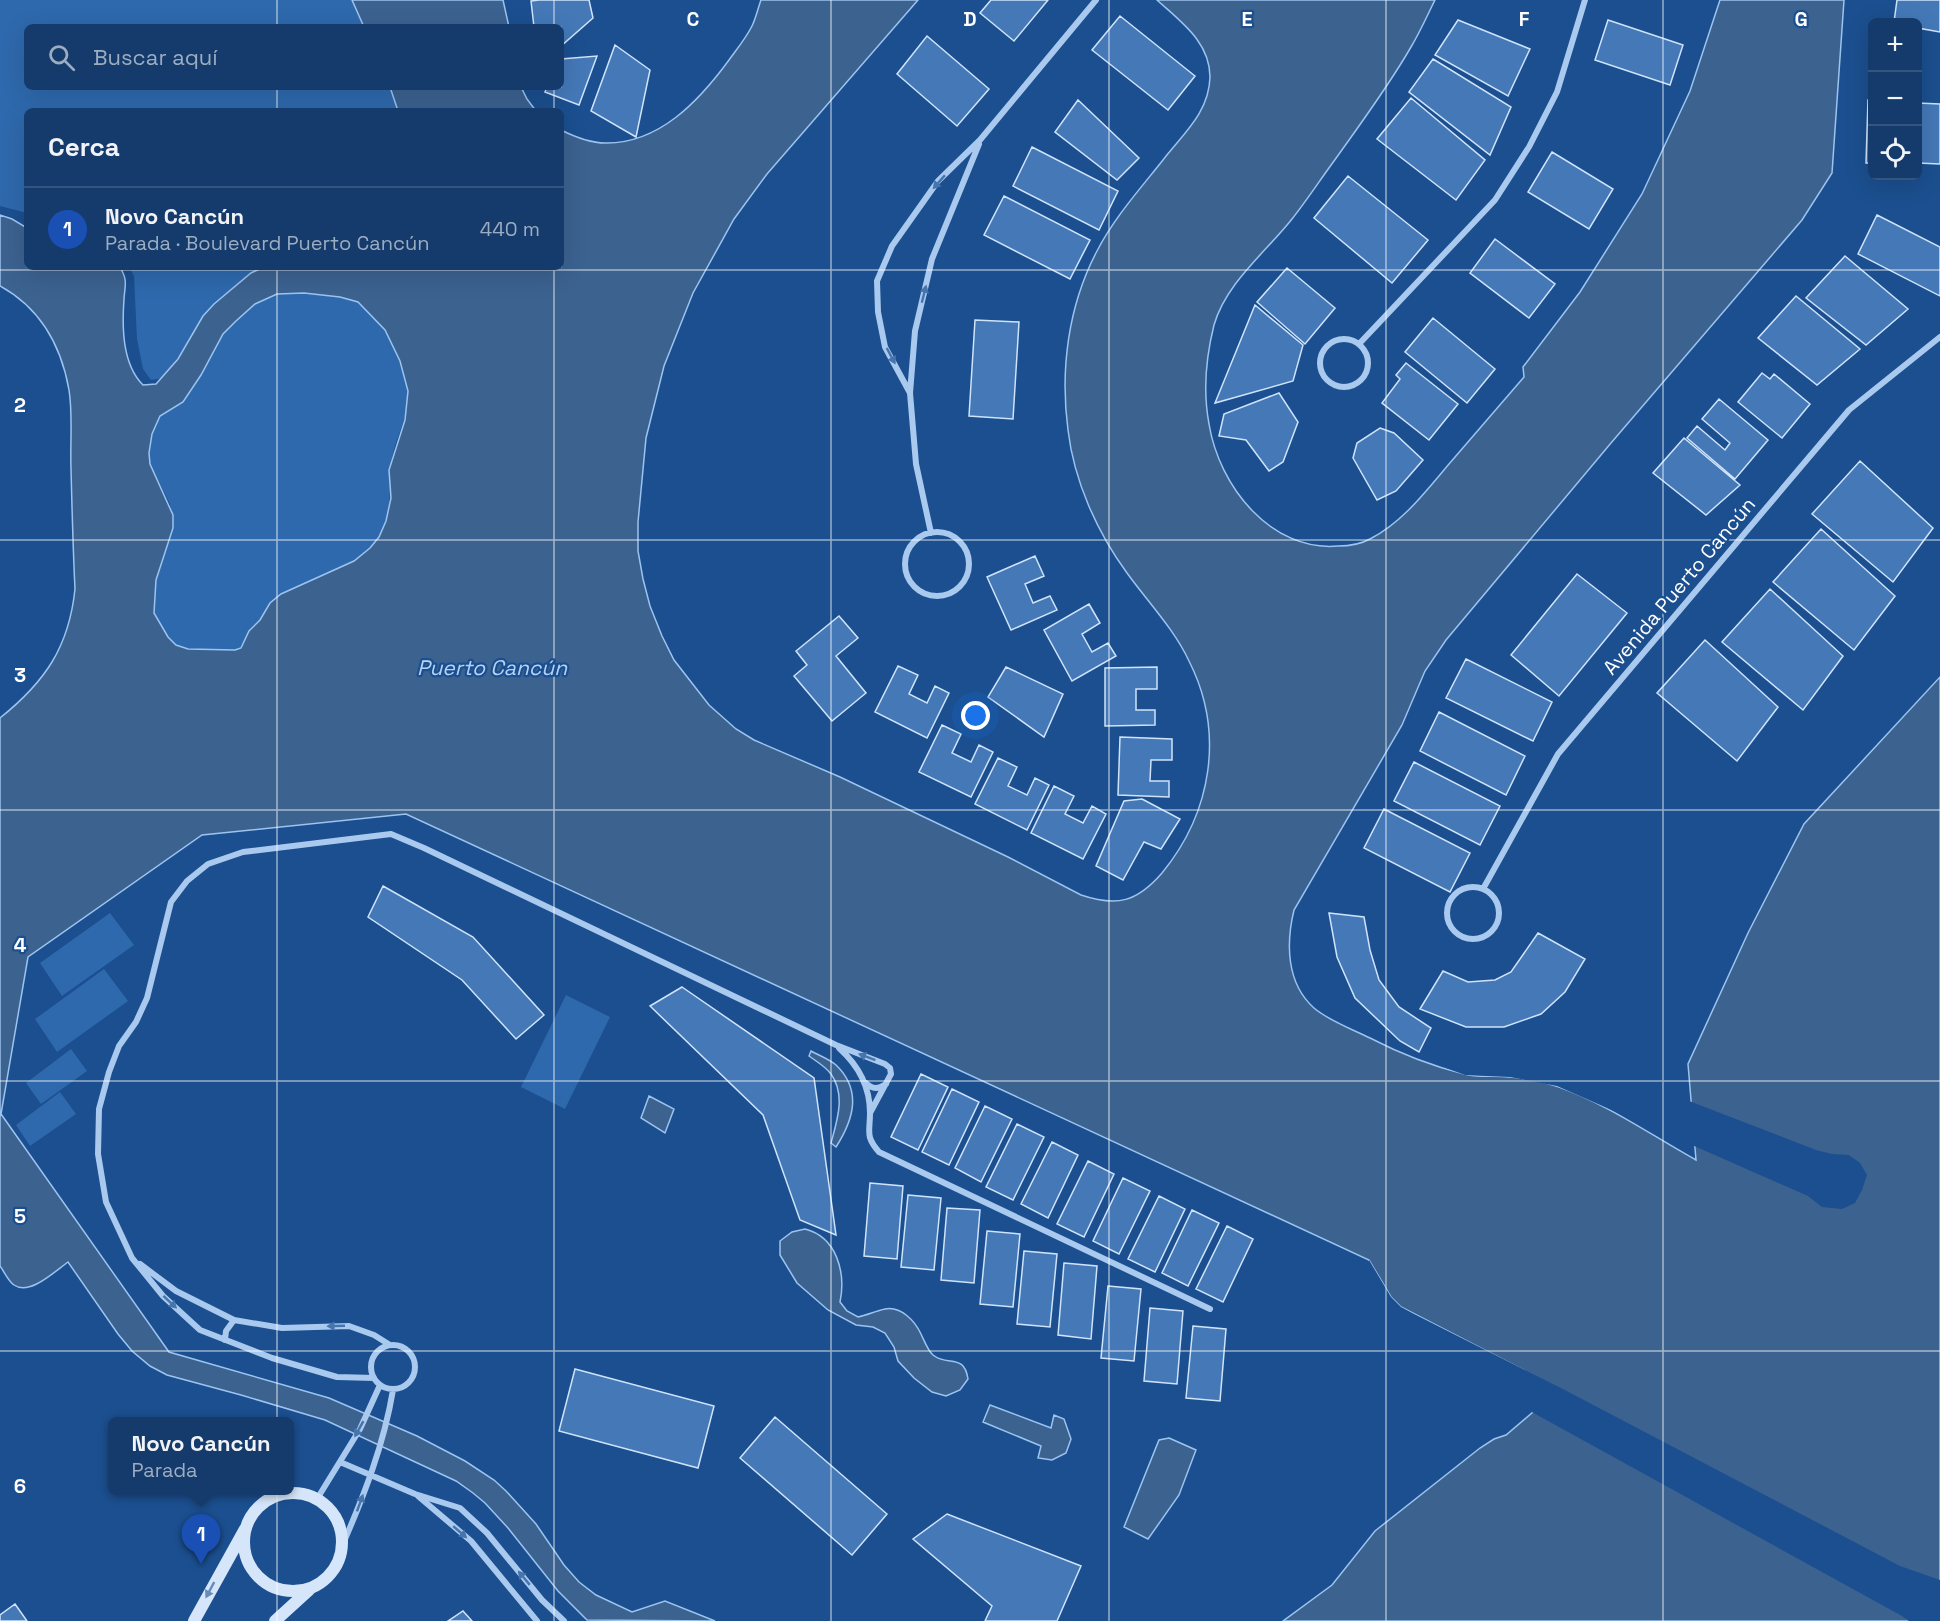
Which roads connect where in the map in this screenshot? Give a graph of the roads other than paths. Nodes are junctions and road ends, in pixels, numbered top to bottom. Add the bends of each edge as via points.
1 (1096, 0) edge
2 (1586, 0) edge
3 (980, 140) junction
4 (1940, 337) edge
5 (1359, 345) junction
6 (910, 393) junction
7 (931, 533) junction
8 (1483, 889) junction
9 (836, 1045) junction
10 (866, 1083) junction
11 (886, 1084) junction
12 (870, 1113) junction
13 (132, 1258) junction
14 (1210, 1309) dead end
15 (234, 1320) junction
16 (225, 1340) junction
17 (390, 1345) junction
18 (374, 1378) junction
19 (380, 1385) junction
20 (393, 1390) junction
21 (340, 1462) junction
22 (370, 1475) junction
23 (294, 1493) edge
24 (415, 1494) junction
25 (283, 1495) edge
26 (317, 1499) junction
27 (248, 1523) junction
28 (342, 1546) junction
29 (310, 1589) junction
30 (194, 1621) edge
31 (275, 1621) edge
32 (537, 1621) edge
33 (564, 1621) edge

1 - 3 street
2 - 5 street via 1557,92 1529,147 1495,200
6 -> 3 street via 915,332 932,260
3 -> 6 street via 926,197 892,246 877,281 885,347
4 - 8 street, Avenida Puerto Cancún via 1849,410 1558,754
5 - 5 street via 1343,339 1323,351 1320,366 1334,385 1349,386 1366,372 1367,357
6 - 7 street via 916,464
7 - 7 street via 917,539 911,547 907,556 908,576 923,592 944,595 962,584 969,564 967,553 955,537
8 - 8 street via 1463,888 1447,907 1454,931 1460,936 1478,939 1498,923 1500,914 1495,897
9 - 10 street via 851,1059
11 -> 9 street via 891,1074 885,1064
9 - 13 street via 391,834 243,852 208,864 186,881 171,902 147,998 109,1072 99,1109 98,1154 106,1202
10 - 11 street via 871,1088
10 - 12 street
11 - 12 street
12 - 14 street via 871,1143 879,1152
13 - 15 street via 176,1291
13 -> 16 street via 163,1296 200,1330
15 - 16 street
17 -> 15 street via 349,1326 282,1328
16 - 18 street via 337,1377
17 - 18 street via 375,1355 371,1366
17 - 20 street via 410,1352 416,1366 411,1381
18 - 19 street
19 - 20 street
19 -> 21 street
20 - 22 street
21 - 22 street
21 - 26 street
22 - 24 street
28 -> 22 street
23 - 26 street
24 -> 32 street via 471,1541
33 -> 24 street via 460,1508
25 - 27 street via 265,1502
26 - 28 street via 337,1519
27 - 29 street via 244,1539 253,1570 278,1589
27 -> 30 street
28 - 29 street via 332,1573
29 - 31 street

